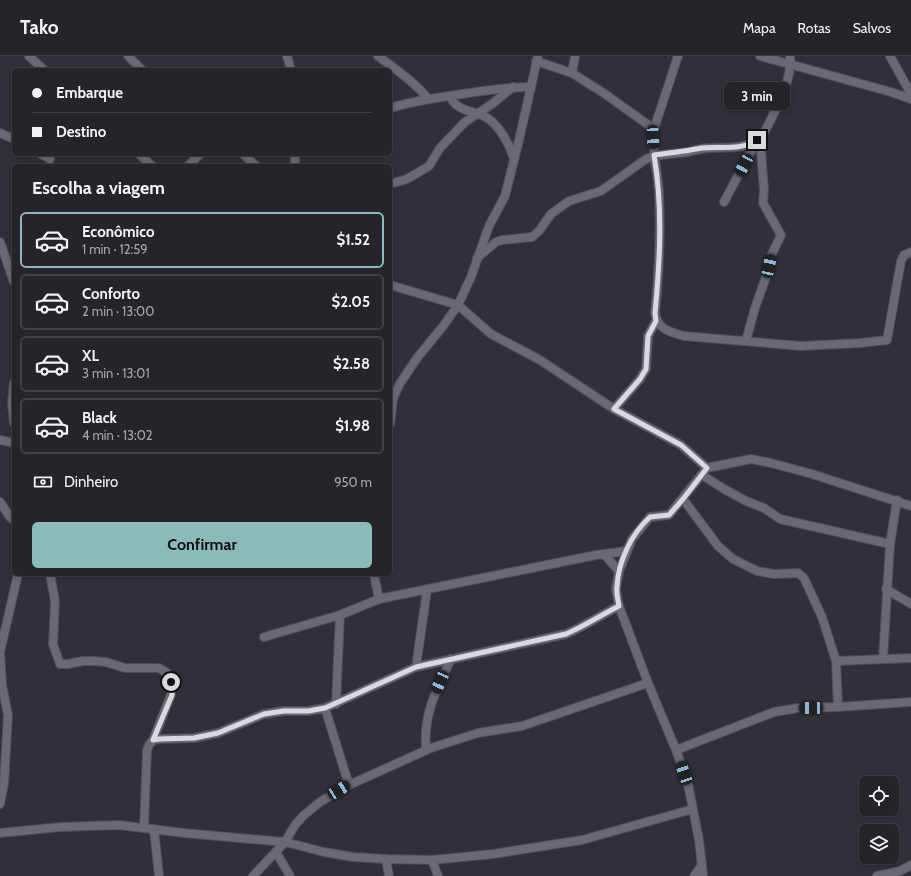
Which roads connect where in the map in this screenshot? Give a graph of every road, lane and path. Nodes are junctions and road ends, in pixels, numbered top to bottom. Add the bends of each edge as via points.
1 (29, 56) edge
2 (128, 56) edge
3 (287, 56) edge
4 (378, 56) edge
5 (575, 56) edge
6 (678, 56) edge
7 (760, 56) edge
8 (890, 56) edge
9 (537, 58) edge
10 (791, 60) edge
11 (42, 68) edge
12 (140, 68) edge
13 (291, 68) edge
14 (572, 73) junction
15 (513, 87) junction
16 (531, 87) junction
17 (911, 94) edge
18 (450, 96) junction
19 (428, 99) junction
20 (911, 99) edge
21 (392, 107) edge
22 (476, 113) junction
23 (654, 129) junction
24 (0, 133) edge
25 (12, 139) edge
26 (758, 139) junction
27 (654, 155) junction
28 (45, 156) edge
29 (141, 156) edge
30 (198, 156) edge
31 (245, 156) edge
32 (50, 159) dead end
33 (514, 159) junction
34 (150, 164) edge
35 (190, 164) edge
36 (254, 164) edge
37 (392, 183) edge
38 (724, 202) dead end
39 (0, 242) edge
40 (911, 252) edge
41 (477, 258) junction
42 (12, 276) edge
43 (392, 285) edge
44 (458, 305) junction
45 (656, 321) junction
46 (746, 341) junction
47 (392, 397) edge
48 (614, 409) junction
49 (0, 440) edge
50 (12, 443) edge
51 (704, 472) junction
52 (683, 499) junction
53 (897, 500) junction
54 (0, 502) edge
55 (911, 506) edge
56 (12, 518) edge
57 (890, 544) junction
58 (627, 551) junction
59 (604, 554) junction
60 (619, 571) junction
61 (18, 576) edge
62 (50, 576) edge
63 (374, 576) edge
64 (886, 589) junction
65 (427, 590) junction
66 (379, 599) junction
67 (911, 604) edge
68 (619, 606) junction
69 (340, 615) junction
70 (264, 637) dead end
71 (911, 658) edge
72 (883, 659) junction
73 (450, 660) junction
74 (836, 661) junction
75 (416, 667) junction
76 (648, 683) junction
77 (911, 702) edge
78 (336, 704) junction
79 (838, 707) junction
80 (325, 708) junction
81 (153, 740) junction
82 (426, 750) junction
83 (676, 750) junction
84 (348, 785) junction
85 (0, 804) edge
86 (693, 809) junction
87 (144, 827) junction
88 (154, 829) junction
89 (0, 833) edge
90 (285, 842) junction
91 (276, 852) junction
92 (386, 860) junction
93 (432, 860) junction
94 (702, 865) junction
95 (911, 865) edge
96 (159, 876) edge
97 (253, 876) edge
98 (290, 876) edge
99 (389, 876) edge
100 (438, 876) edge
101 (694, 876) edge
102 (703, 876) edge
103 (876, 876) edge

1 - 11 street
2 - 12 street
3 - 13 street
4 - 19 street via 423,92
5 - 14 street
6 - 23 street
7 - 10 street
8 - 17 street
9 - 14 street
9 - 16 street
10 - 20 street
10 - 26 street via 788,80 778,106
14 - 23 street
15 - 16 street
15 - 18 street
15 - 22 street
16 - 33 street
18 - 19 street
18 - 22 street via 452,102 458,106
19 - 21 street
22 - 33 street via 493,123 509,143
22 - 37 street via 440,148 429,166 407,179
23 - 27 street
24 - 25 street
26 - 27 street via 742,146 701,148 688,152
26 - 38 street
26 - 46 street via 764,190 763,203 781,235 770,258
27 - 41 street via 601,191 569,201 551,214 532,237 496,242
27 - 45 street via 658,179 660,244
28 - 32 street
29 - 34 street
30 - 35 street
31 - 36 street
33 - 41 street via 505,196 489,226
39 - 42 street
40 - 46 street via 904,255 901,261 887,340 801,346
41 - 44 street
43 - 44 street
44 - 47 street via 417,358
44 - 48 street via 491,334 540,360
45 - 46 street via 670,333
45 - 48 street via 648,336 646,369
48 - 51 street via 681,445
49 - 50 street
51 - 52 street
51 - 53 street via 751,459 812,474
51 - 57 street via 729,492 764,508 780,519
52 - 58 street via 669,515 652,516 648,519 632,539
52 - 74 street via 718,546 733,559 757,571 798,574 804,578 822,618
53 - 55 street
53 - 57 street
54 - 56 street
57 - 64 street
58 - 59 street
58 - 60 street
59 - 60 street
59 - 65 street
60 - 68 street via 616,589
61 - 85 street via 0,652 2,685 8,715 4,784
62 - 81 street via 54,601 52,644 60,664 106,662 125,668 159,668 167,673 172,695
63 - 66 street
64 - 67 street
64 - 72 street
65 - 66 street
65 - 75 street
66 - 69 street
68 - 73 street via 566,634
68 - 76 street
69 - 70 street
69 - 78 street
71 - 72 street
72 - 74 street
73 - 75 street
73 - 82 street via 430,706 426,722
74 - 79 street
75 - 78 street
76 - 82 street via 522,726 478,733
76 - 83 street
77 - 79 street
78 - 80 street
79 - 83 street via 798,708 774,712
80 - 81 street via 264,714 218,733 194,738
80 - 84 street
81 - 87 street via 148,750
82 - 84 street
83 - 86 street via 688,784
84 - 90 street via 303,816
86 - 93 street via 582,840 500,853
86 - 94 street
87 - 88 street
87 - 89 street via 102,824
88 - 90 street
88 - 96 street
90 - 91 street
90 - 92 street via 324,852
91 - 97 street
91 - 98 street
92 - 93 street
92 - 99 street
93 - 100 street
94 - 101 street
94 - 102 street
95 - 103 street

